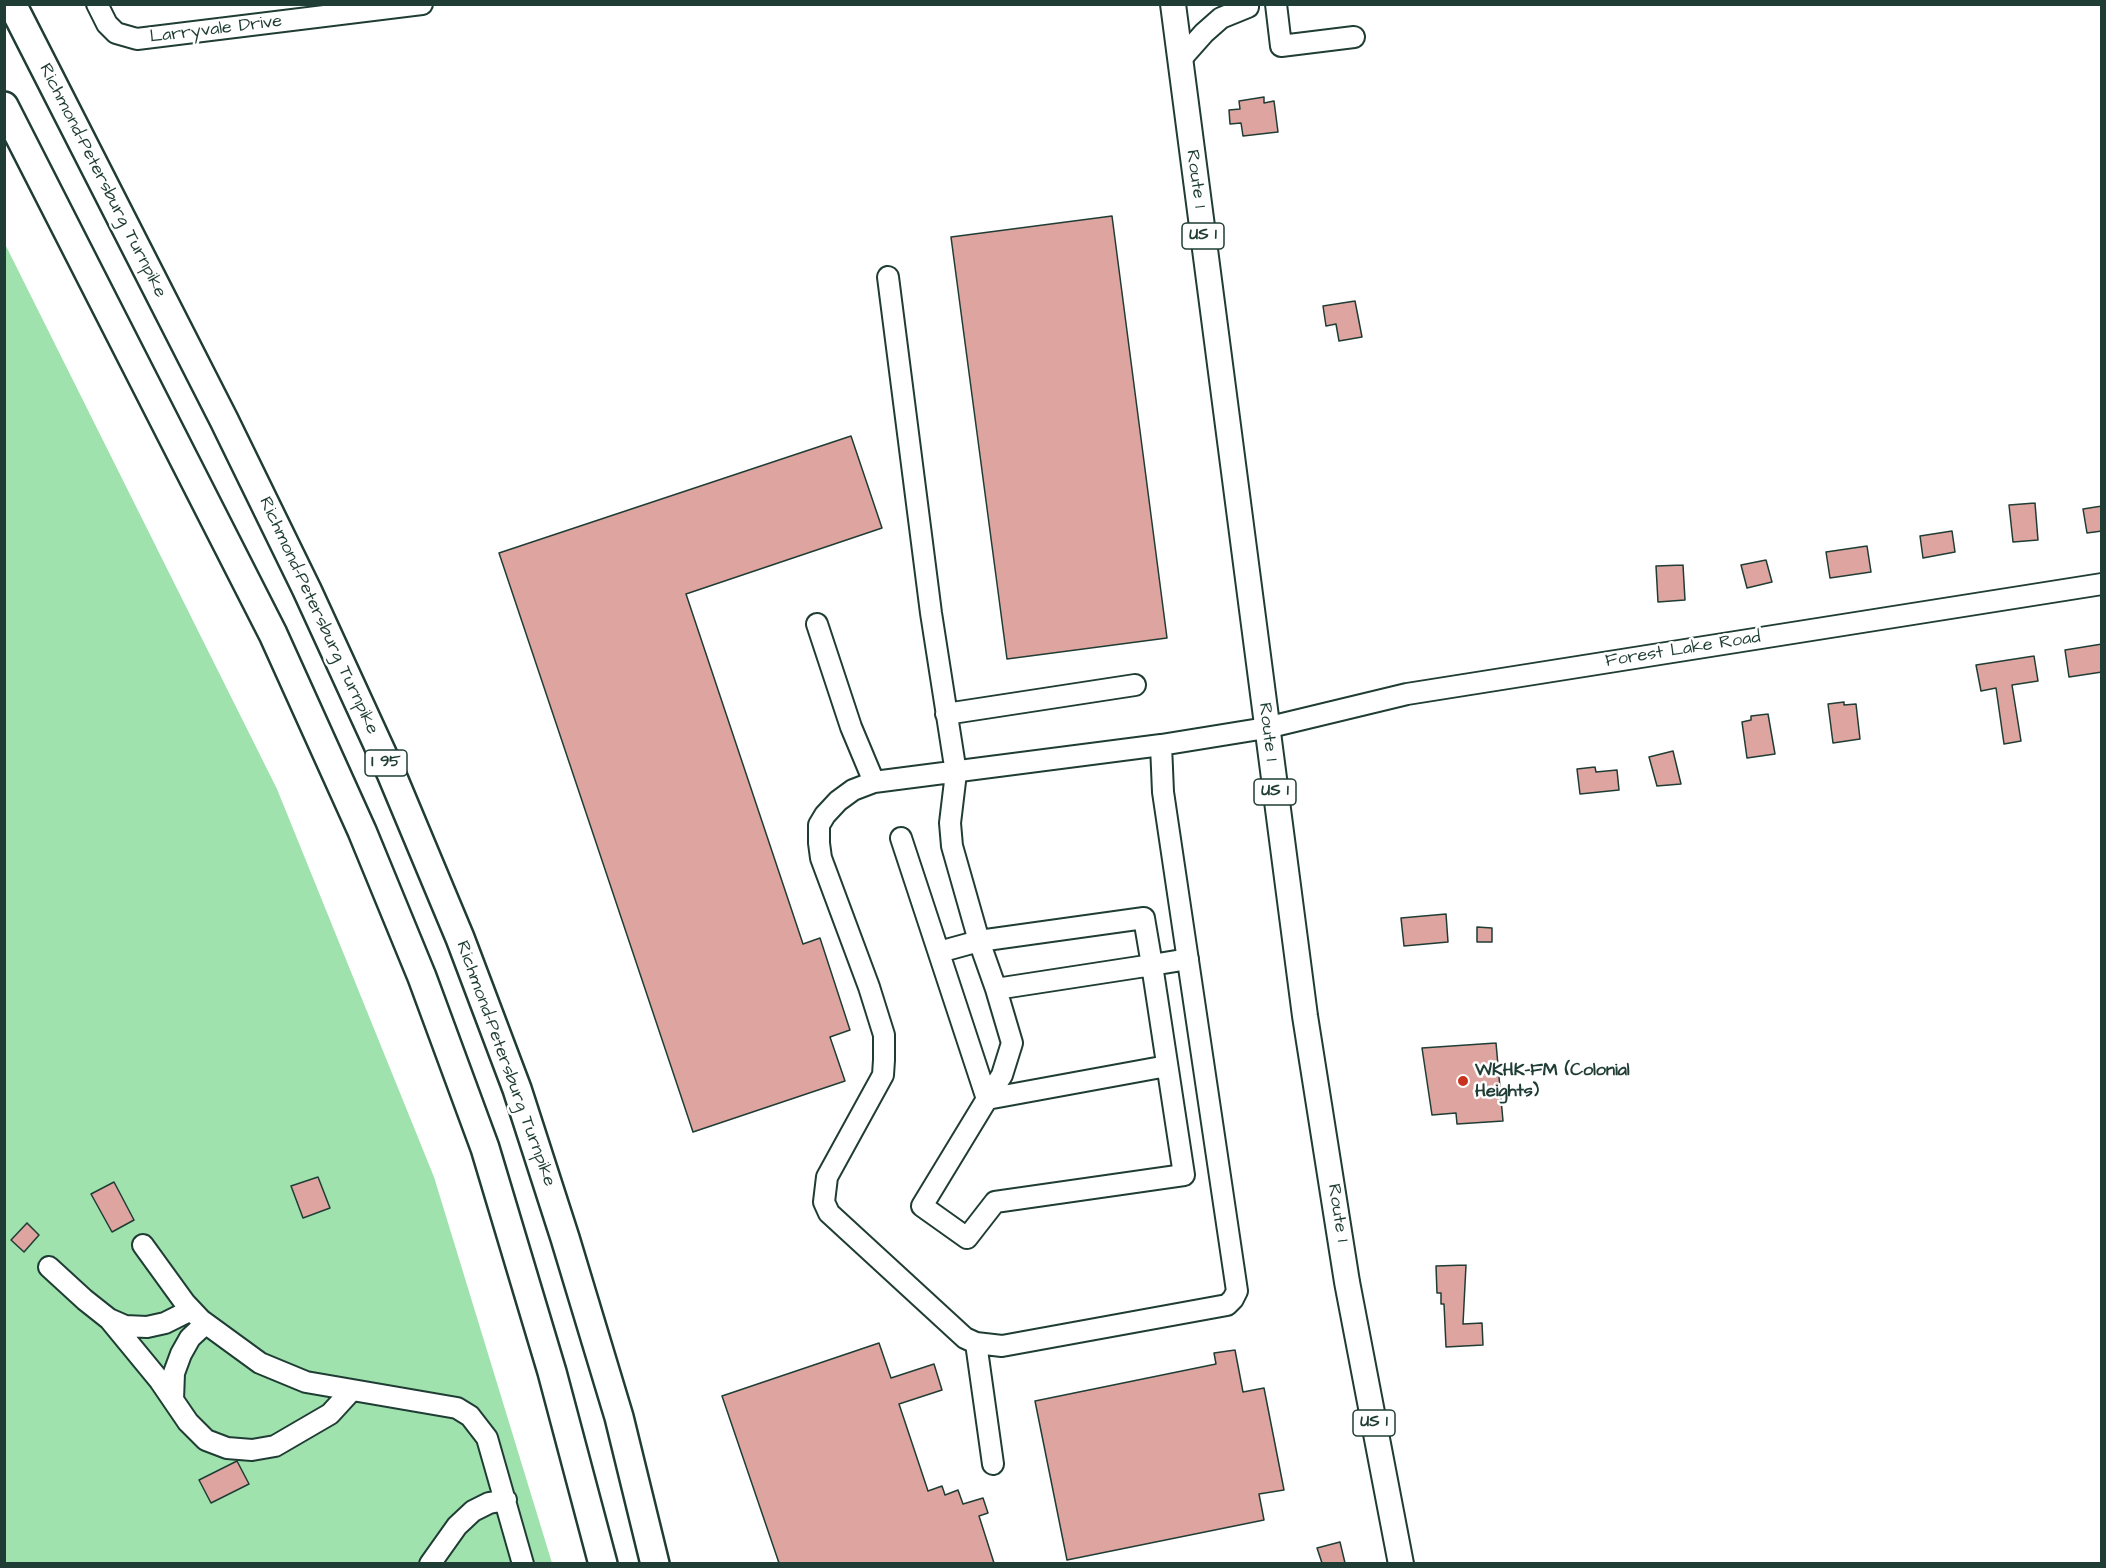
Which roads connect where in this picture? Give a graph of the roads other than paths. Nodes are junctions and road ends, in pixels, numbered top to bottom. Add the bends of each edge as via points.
1 (12, 4) edge
2 (97, 4) edge
3 (422, 4) edge
4 (1173, 4) edge
5 (1276, 4) edge
6 (1249, 5) edge
7 (1354, 37) dead end
8 (1180, 60) junction
9 (4, 106) edge
10 (888, 276) dead end
11 (2102, 584) edge
12 (817, 624) dead end
13 (1135, 685) dead end
14 (946, 714) junction
15 (1266, 728) junction
16 (1161, 745) junction
17 (956, 772) junction
18 (874, 782) junction
19 (901, 837) dead end
20 (979, 941) junction
21 (939, 952) junction
22 (1188, 959) junction
23 (1152, 965) junction
24 (996, 990) junction
25 (1167, 1066) junction
26 (987, 1099) junction
27 (143, 1245) dead end
28 (49, 1267) dead end
29 (191, 1310) junction
30 (109, 1319) junction
31 (206, 1324) junction
32 (976, 1343) junction
33 (352, 1390) junction
34 (173, 1400) junction
35 (993, 1464) dead end
36 (506, 1500) junction
37 (430, 1563) edge
38 (523, 1563) edge
39 (603, 1563) edge
40 (655, 1563) edge
41 (1401, 1563) edge

1 - 40 highway, Richmond-Petersburg Turnpike / I 95 via 302,579 460,938 517,1089 566,1238
2 - 3 street, Larryvale Drive via 116,33 137,39
4 - 8 main road, Route 1 / US 1
5 - 7 street via 1281,46
6 - 8 street via 1221,18
8 - 15 main road, Route 1 / US 1
9 - 39 highway, I 95 via 273,634 362,831 422,977 485,1148 539,1326
10 - 14 street
11 - 15 street, Forest Lake Road via 1407,694
12 - 18 street
13 - 14 street
14 - 17 street
15 - 16 street, Forest Lake Road
15 - 41 main road, Route 1 / US 1 via 1305,1016 1346,1272
16 - 17 street, Forest Lake Road
16 - 22 street via 1163,792
17 - 18 street, Forest Lake Road
17 - 20 street via 950,823 952,846
18 - 32 street, Forest Lake Road via 838,801 819,825 821,858 884,1035 883,1075 827,1177 824,1202 830,1213 965,1338
19 - 21 street
20 - 21 street
20 - 23 street via 1144,918
20 - 24 street
21 - 26 street
22 - 23 street
22 - 32 street via 1236,1285 1233,1299 1227,1305 1002,1346
23 - 24 street
23 - 25 street
24 - 26 street via 1012,1042 1002,1075
25 - 26 street
25 - 26 street via 1184,1175 995,1202 967,1238 922,1206
27 - 29 street
28 - 30 street
29 - 30 street via 147,1327 125,1326
29 - 31 street
30 - 34 street
31 - 33 street via 260,1363 288,1376
31 - 34 street via 190,1338 181,1354 174,1373
32 - 35 street
33 - 34 street via 330,1414 303,1431 275,1446 252,1450 227,1448 206,1440
33 - 36 street via 457,1408 470,1416 487,1438
36 - 37 street via 473,1512
36 - 38 street

